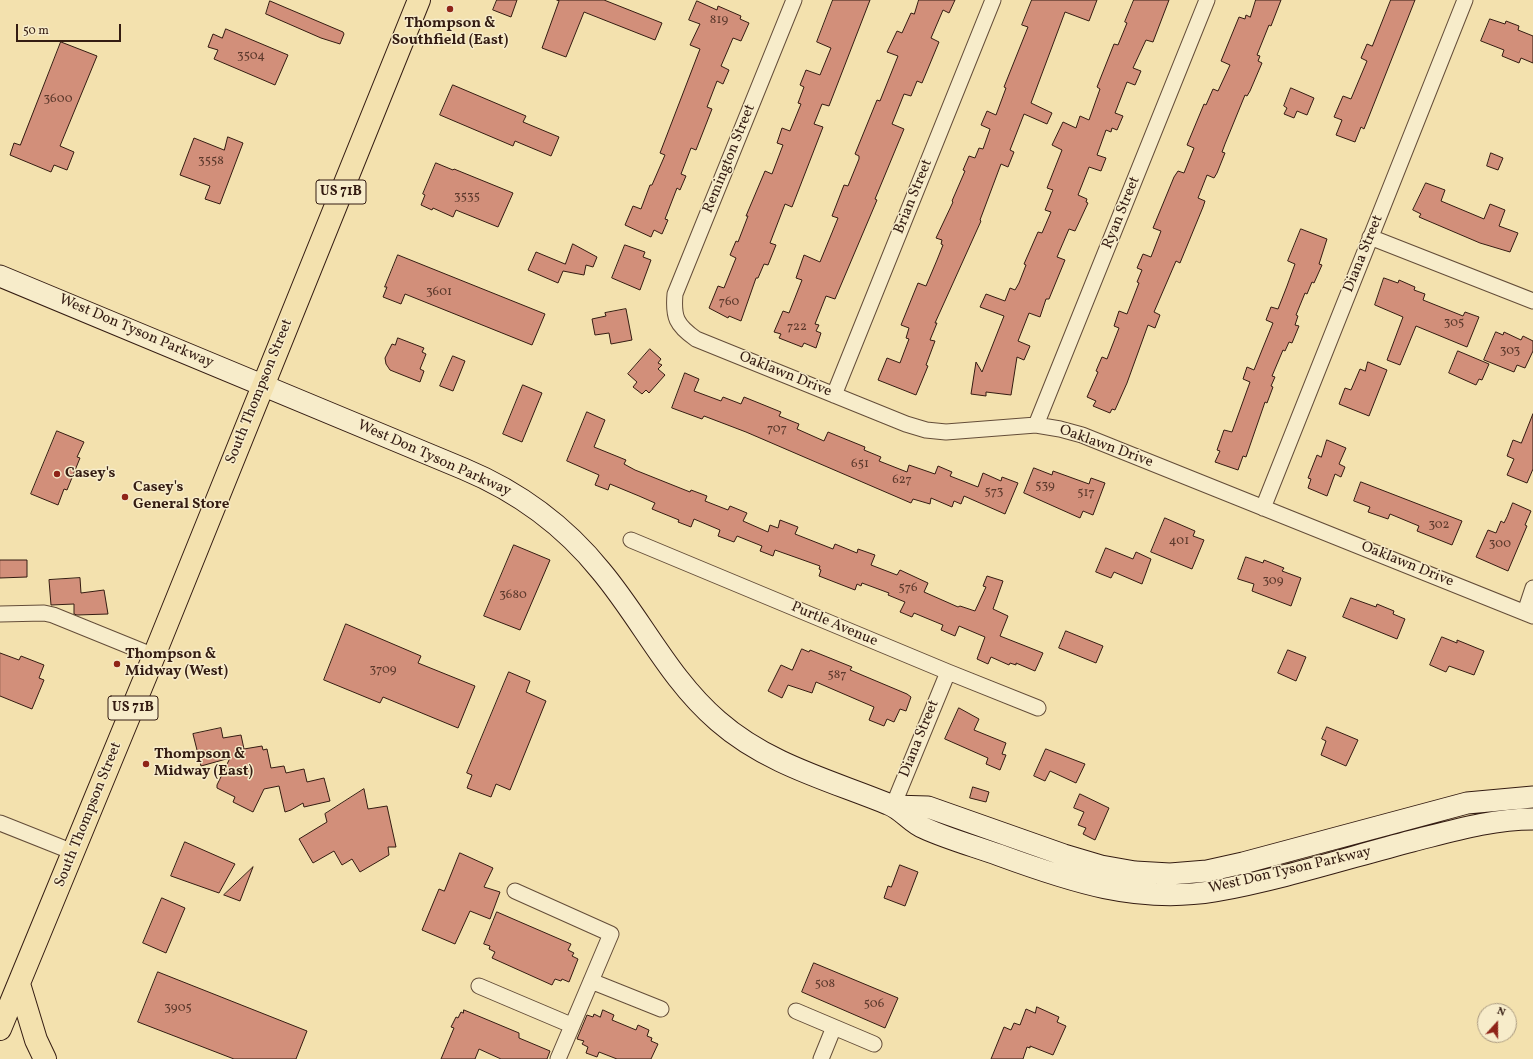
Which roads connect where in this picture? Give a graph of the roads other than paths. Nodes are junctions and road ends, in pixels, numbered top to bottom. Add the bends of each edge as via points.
1 (419, 0) edge
2 (793, 0) edge
3 (993, 0) edge
4 (1207, 0) edge
5 (1465, 0) edge
6 (1370, 237) junction
7 (0, 276) edge
8 (1533, 301) edge
9 (676, 320) joint
10 (262, 385) junction
11 (834, 394) junction
12 (1036, 425) junction
13 (1263, 508) junction
14 (631, 540) dead end
15 (1533, 588) edge
16 (0, 614) edge
17 (1529, 614) edge
18 (154, 656) junction
19 (948, 672) junction
20 (1038, 708) dead end
21 (1533, 797) edge
22 (893, 806) junction
23 (1533, 819) edge
24 (0, 822) edge
25 (73, 852) junction
26 (515, 891) dead end
27 (591, 980) junction
28 (19, 984) junction
29 (479, 986) dead end
30 (661, 1009) dead end
31 (796, 1011) dead end
32 (571, 1026) junction
33 (834, 1027) junction
34 (0, 1029) edge
35 (874, 1044) dead end
36 (45, 1059) edge
37 (558, 1059) edge
38 (821, 1059) edge

1 - 10 highway, South Thompson Street / US 71B
2 - 9 street, Remington Street via 675,294
3 - 11 street, Brian Street
4 - 12 street, Ryan Street
5 - 6 street, Diana Street
6 - 8 street
6 - 13 street, Diana Street
7 - 10 main road, West Don Tyson Parkway
9 - 11 street, Oaklawn Drive via 684,331 696,339
10 - 18 highway, South Thompson Street / US 71B
10 - 22 main road, West Don Tyson Parkway via 475,474 522,498 567,533 602,572 677,680 718,722 763,753 801,772
11 - 12 street, Oaklawn Drive via 926,430 946,432
12 - 13 street, Oaklawn Drive via 1082,435
13 - 17 street, Oaklawn Drive
14 - 19 street, Purtle Avenue
15 - 17 street
16 - 18 street via 53,615
18 - 25 highway, South Thompson Street / US 71B
19 - 20 street, Purtle Avenue
19 - 22 street, Diana Street
21 - 22 main road, West Don Tyson Parkway via 1467,803 1243,863 1207,871 1170,874 1135,872 1101,866 928,807
22 - 23 main road, West Don Tyson Parkway via 920,827 1056,876 1095,887 1132,893 1171,894 1212,891 1250,884 1473,825
24 - 25 street
25 - 28 highway, South Thompson Street / US 71B
26 - 27 street via 611,934
27 - 30 street
27 - 32 street
28 - 34 highway, South Thompson Street / US 71B
28 - 36 highway via 36,1040
29 - 32 street
31 - 33 street
32 - 37 street
33 - 35 street
33 - 38 street

